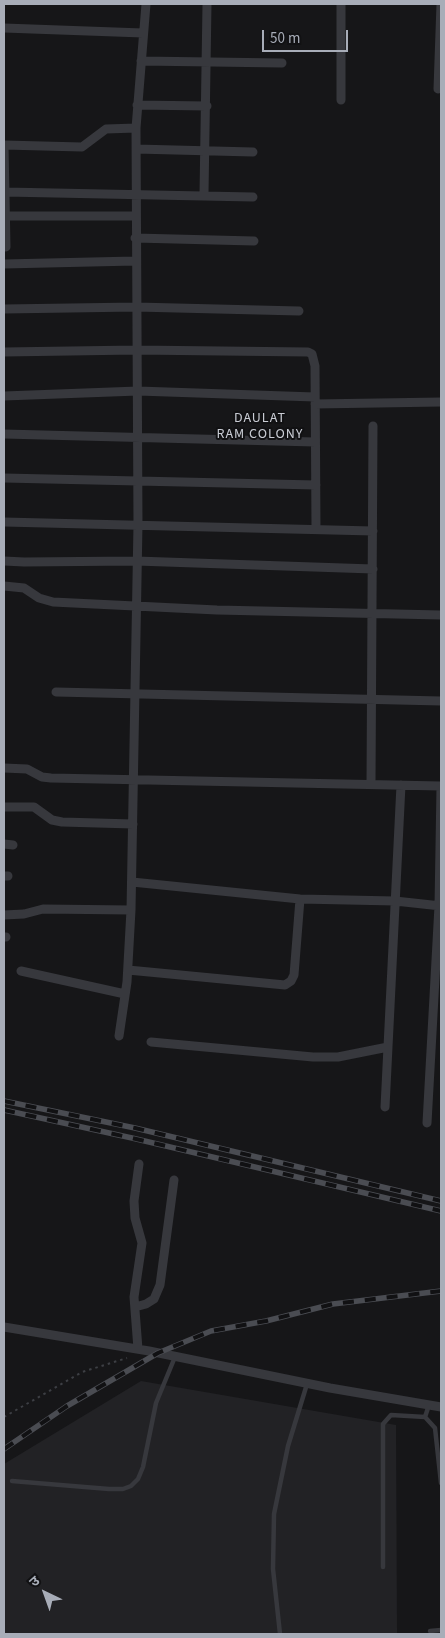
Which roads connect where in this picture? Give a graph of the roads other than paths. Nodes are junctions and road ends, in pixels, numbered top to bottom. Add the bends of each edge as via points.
1 (146, 4) edge
2 (207, 4) edge
3 (341, 4) edge
4 (441, 4) edge
5 (4, 28) edge
6 (143, 33) junction
7 (141, 61) junction
8 (207, 62) junction
9 (282, 63) dead end
10 (438, 88) dead end
11 (341, 100) dead end
12 (137, 105) junction
13 (207, 106) junction
14 (136, 128) junction
15 (4, 145) edge
16 (136, 149) junction
17 (205, 151) junction
18 (253, 152) dead end
19 (5, 192) edge
20 (204, 194) junction
21 (135, 195) junction
22 (253, 197) dead end
23 (6, 216) junction
24 (135, 216) junction
25 (135, 238) junction
26 (254, 241) dead end
27 (6, 247) dead end
28 (135, 261) junction
29 (4, 264) edge
30 (136, 307) junction
31 (4, 308) edge
32 (299, 311) dead end
33 (136, 350) junction
34 (4, 352) edge
35 (138, 391) junction
36 (4, 396) edge
37 (315, 400) junction
38 (441, 402) edge
39 (373, 426) dead end
40 (4, 434) edge
41 (137, 438) junction
42 (315, 442) junction
43 (4, 478) edge
44 (138, 480) junction
45 (316, 485) junction
46 (4, 522) edge
47 (138, 524) junction
48 (316, 529) junction
49 (373, 531) junction
50 (4, 561) edge
51 (136, 562) junction
52 (373, 569) junction
53 (4, 586) edge
54 (136, 606) junction
55 (373, 614) junction
56 (441, 615) edge
57 (56, 692) dead end
58 (134, 693) junction
59 (372, 700) junction
60 (441, 701) edge
61 (4, 768) edge
62 (134, 780) junction
63 (371, 784) junction
64 (401, 785) junction
65 (441, 787) edge
66 (4, 807) edge
67 (133, 824) junction
68 (132, 882) junction
69 (300, 899) junction
70 (395, 901) junction
71 (440, 906) edge
72 (131, 910) junction
73 (4, 915) edge
74 (21, 970) dead end
75 (128, 970) junction
76 (125, 994) junction
77 (119, 1036) dead end
78 (151, 1042) dead end
79 (388, 1047) junction
80 (385, 1107) dead end
81 (427, 1123) dead end
82 (139, 1164) dead end
83 (174, 1180) dead end
84 (135, 1306) junction
85 (4, 1327) edge
86 (138, 1349) junction
87 (175, 1357) junction
88 (307, 1384) junction
89 (429, 1405) junction
90 (441, 1407) edge
91 (425, 1417) junction
92 (12, 1481) dead end
93 (441, 1483) edge
94 (382, 1567) dead end
95 (430, 1630) dead end
96 (441, 1630) edge
97 (280, 1634) edge

1 - 6 street
2 - 8 street
3 - 11 street
4 - 10 street
5 - 6 street
6 - 7 street
7 - 8 street
7 - 12 street
8 - 9 street
8 - 13 street
12 - 13 street
12 - 14 street
13 - 17 street
14 - 15 street via 102,130 82,147
14 - 16 street
15 - 19 street
16 - 17 street
16 - 21 street
17 - 18 street
17 - 20 street
19 - 21 street
19 - 23 street
20 - 21 street
20 - 22 street
21 - 24 street
23 - 24 street
23 - 27 street
24 - 25 street
25 - 26 street
25 - 28 street
28 - 29 street
28 - 30 street
30 - 31 street
30 - 32 street
30 - 33 street
33 - 34 street
33 - 35 street
33 - 37 street via 308,352 315,359
35 - 36 street
35 - 37 street
35 - 41 street
37 - 38 street
37 - 42 street
39 - 49 street
40 - 41 street
41 - 42 street
41 - 44 street
42 - 45 street
43 - 44 street
44 - 45 street
44 - 47 street
45 - 48 street
46 - 47 street
47 - 48 street
47 - 51 street
48 - 49 street
49 - 52 street
50 - 51 street
51 - 52 street
51 - 54 street
52 - 55 street
53 - 54 street via 24,588 53,602
54 - 55 street
54 - 58 street
55 - 56 street
55 - 59 street
57 - 58 street
58 - 59 street
58 - 62 street
59 - 60 street
59 - 63 street
61 - 62 street via 27,769 51,778
62 - 63 street
62 - 67 street
63 - 64 street
64 - 65 street
64 - 70 street
65 - 71 street
66 - 67 street via 34,807 52,820 62,822
67 - 68 street
68 - 69 street
68 - 72 street
69 - 70 street
69 - 75 street via 294,974 285,985
70 - 71 street
70 - 79 street
71 - 81 street
72 - 73 street via 44,909
72 - 75 street
74 - 76 street
75 - 76 street
76 - 77 street
78 - 79 street via 313,1057 338,1057
79 - 80 street
82 - 84 street via 134,1201 142,1243
83 - 84 street via 160,1285 154,1299
84 - 86 street
85 - 86 street
86 - 87 street
87 - 88 street
87 - 92 lane via 156,1403 143,1467 131,1486 110,1490
88 - 89 street
88 - 97 lane via 288,1446 274,1514 273,1569
89 - 90 street
89 - 91 lane
91 - 93 lane via 435,1428
91 - 94 lane via 391,1415 383,1424
95 - 96 lane

